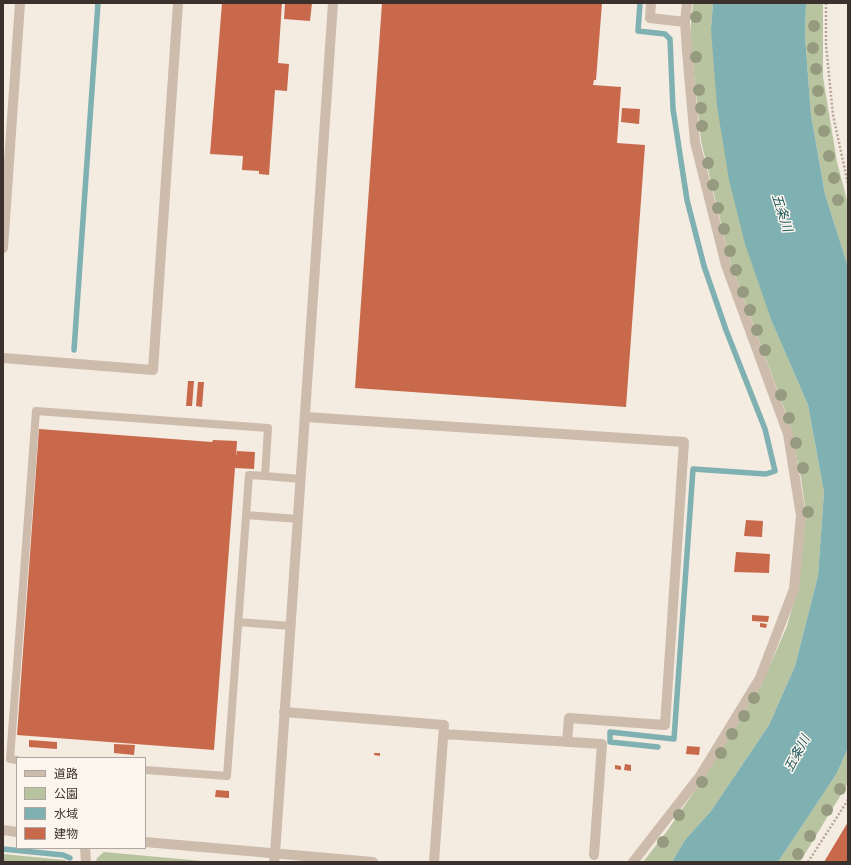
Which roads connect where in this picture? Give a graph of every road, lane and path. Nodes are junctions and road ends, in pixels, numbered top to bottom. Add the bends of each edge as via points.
1 (20, 3) edge
2 (178, 3) edge
3 (333, 3) edge
4 (650, 3) edge
5 (687, 3) edge
6 (826, 3) edge
7 (685, 22) junction
8 (848, 184) edge
9 (3, 248) edge
10 (3, 358) edge
11 (305, 417) junction
12 (265, 476) junction
13 (301, 479) junction
14 (246, 515) junction
15 (298, 519) junction
16 (238, 622) junction
17 (290, 626) junction
18 (284, 712) junction
19 (444, 734) junction
20 (568, 742) junction
21 (16, 760) edge
22 (146, 770) edge
23 (848, 800) edge
24 (3, 830) edge
25 (16, 832) edge
26 (146, 842) edge
27 (85, 849) edge
28 (594, 855) dead end
29 (274, 858) edge
30 (86, 862) edge
31 (373, 862) edge
32 (434, 862) edge
33 (633, 862) edge
34 (808, 862) edge

1 - 9 street
2 - 10 street via 153,370
3 - 11 street
4 - 7 street via 650,18
5 - 7 street
6 - 8 path via 826,45 832,115
7 - 33 street via 695,142 726,265 788,434 801,516 794,589 760,678 700,776
11 - 13 street
11 - 20 street via 684,442 665,725 569,718
12 - 13 lane
12 - 14 lane via 249,475
12 - 21 lane via 268,428 36,411 10,760
13 - 15 street
14 - 15 lane
14 - 16 lane
15 - 17 street
16 - 17 lane
16 - 22 lane via 227,776
17 - 18 street
18 - 19 street via 444,725
18 - 29 street
19 - 20 street
19 - 32 street
20 - 28 street via 602,744
23 - 34 path
24 - 25 street
26 - 29 street
27 - 30 street
29 - 31 street

